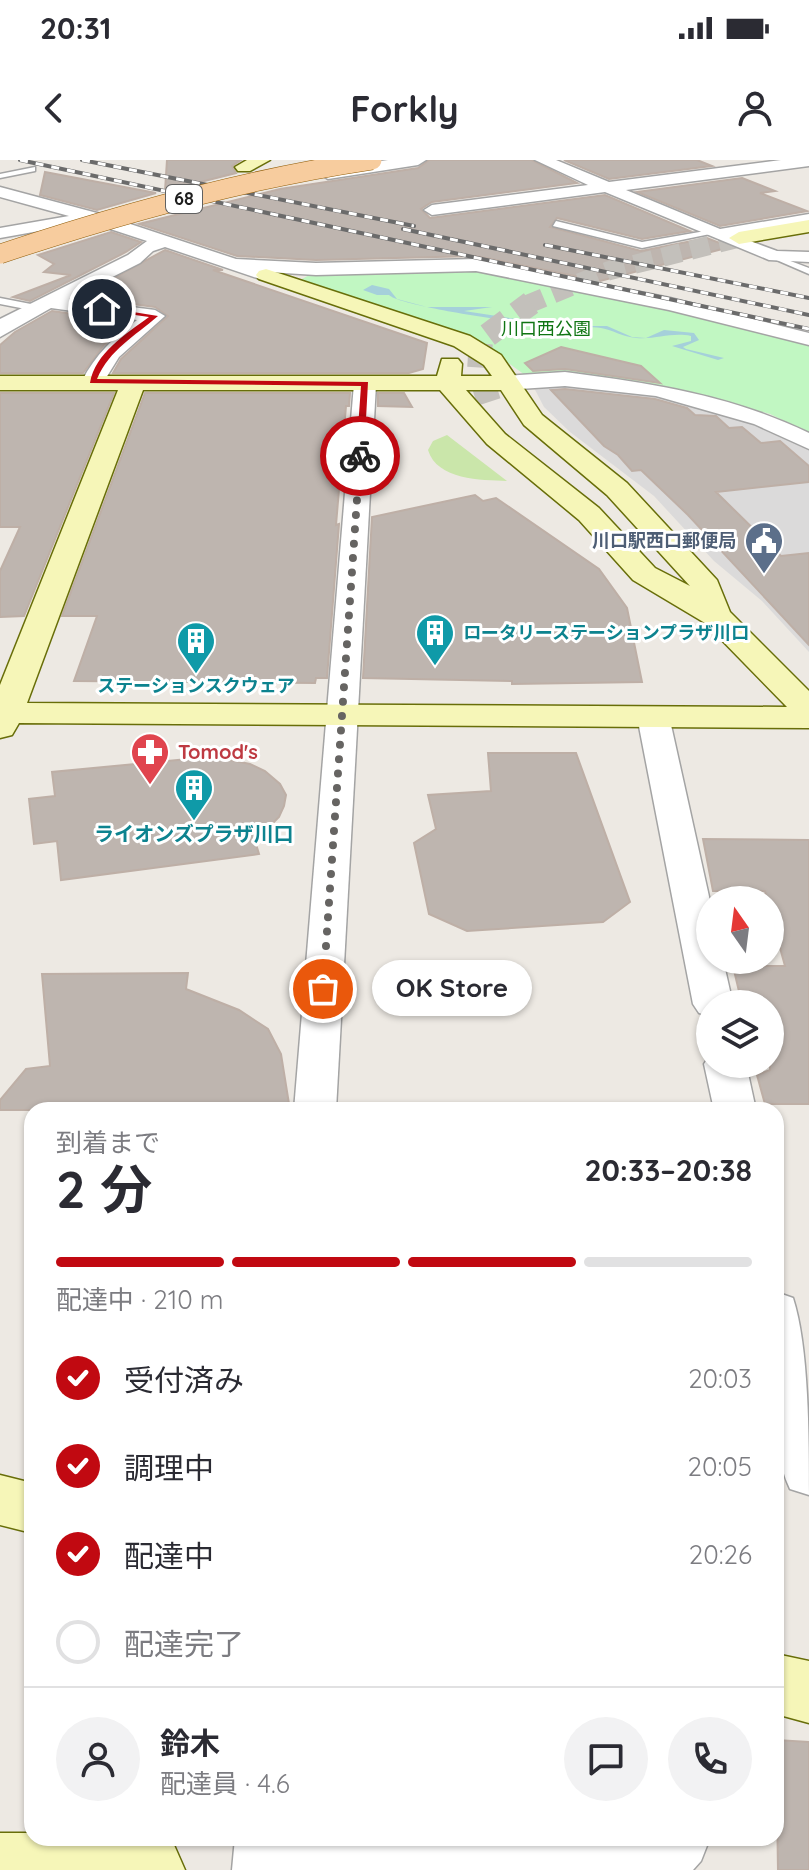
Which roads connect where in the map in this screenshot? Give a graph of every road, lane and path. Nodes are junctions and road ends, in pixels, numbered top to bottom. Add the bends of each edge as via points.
1 (328, 160) edge
2 (372, 160) edge
3 (418, 160) edge
4 (543, 160) edge
5 (809, 161) edge
6 (255, 162) edge
7 (289, 166) junction
8 (32, 169) dead end
9 (0, 176) edge
10 (605, 187) junction
11 (0, 192) edge
12 (432, 210) dead end
13 (91, 217) junction
14 (809, 219) edge
15 (556, 224) dead end
16 (809, 226) edge
17 (0, 233) edge
18 (714, 234) junction
19 (809, 234) edge
20 (740, 241) junction
21 (164, 242) junction
22 (0, 254) edge
23 (775, 256) junction
24 (809, 257) edge
25 (237, 264) junction
26 (809, 271) edge
27 (266, 275) joint
28 (0, 301) edge
29 (42, 305) junction
30 (3, 325) edge
31 (424, 330) junction
32 (809, 339) edge
33 (93, 381) junction
34 (134, 381) junction
35 (0, 383) edge
36 (365, 384) junction
37 (448, 385) junction
38 (498, 392) junction
39 (809, 442) edge
40 (716, 616) junction
41 (809, 711) edge
42 (341, 716) junction
43 (653, 716) junction
44 (2, 718) edge
45 (809, 718) edge
46 (710, 990) edge
47 (728, 1078) edge
48 (316, 1102) edge
49 (733, 1102) edge
50 (784, 1342) edge
51 (804, 1420) edge
52 (809, 1473) edge
53 (0, 1500) edge
54 (24, 1506) edge
55 (784, 1686) edge
56 (809, 1692) edge
57 (266, 1846) edge
58 (671, 1846) edge
59 (0, 1868) edge
60 (149, 1870) edge
61 (264, 1870) edge
62 (312, 1870) edge

1 - 7 street
2 - 22 main road, 68, bridge via 140,210
3 - 7 street via 324,175
4 - 10 street
5 - 10 street
6 - 7 street via 264,171
8 - 9 lane
10 - 12 street
10 - 18 street
11 - 13 street
13 - 17 street
13 - 21 street
14 - 18 street
15 - 18 lane via 642,245
16 - 20 street
18 - 20 street
19 - 20 street
20 - 23 street
21 - 25 street
21 - 29 street
23 - 24 street
23 - 26 lane
25 - 27 street
25 - 32 street via 316,269 476,265 670,304
27 - 31 street
28 - 29 lane
29 - 30 street
29 - 33 street via 155,316 117,344
31 - 37 street via 452,345
31 - 38 street via 462,341 493,360
33 - 34 street
33 - 35 street
34 - 36 street
34 - 44 street
36 - 37 street
36 - 42 street
37 - 38 street
37 - 40 street via 496,439 589,514 644,574
38 - 39 street via 565,379 658,390 762,419
38 - 40 street via 518,435 613,509
40 - 41 street
42 - 43 street
42 - 44 street
42 - 48 street
43 - 45 street
43 - 46 street
47 - 49 street
50 - 51 street
51 - 52 street
53 - 54 street
55 - 56 street
57 - 61 street
58 - 62 street via 662,1857
59 - 60 street

